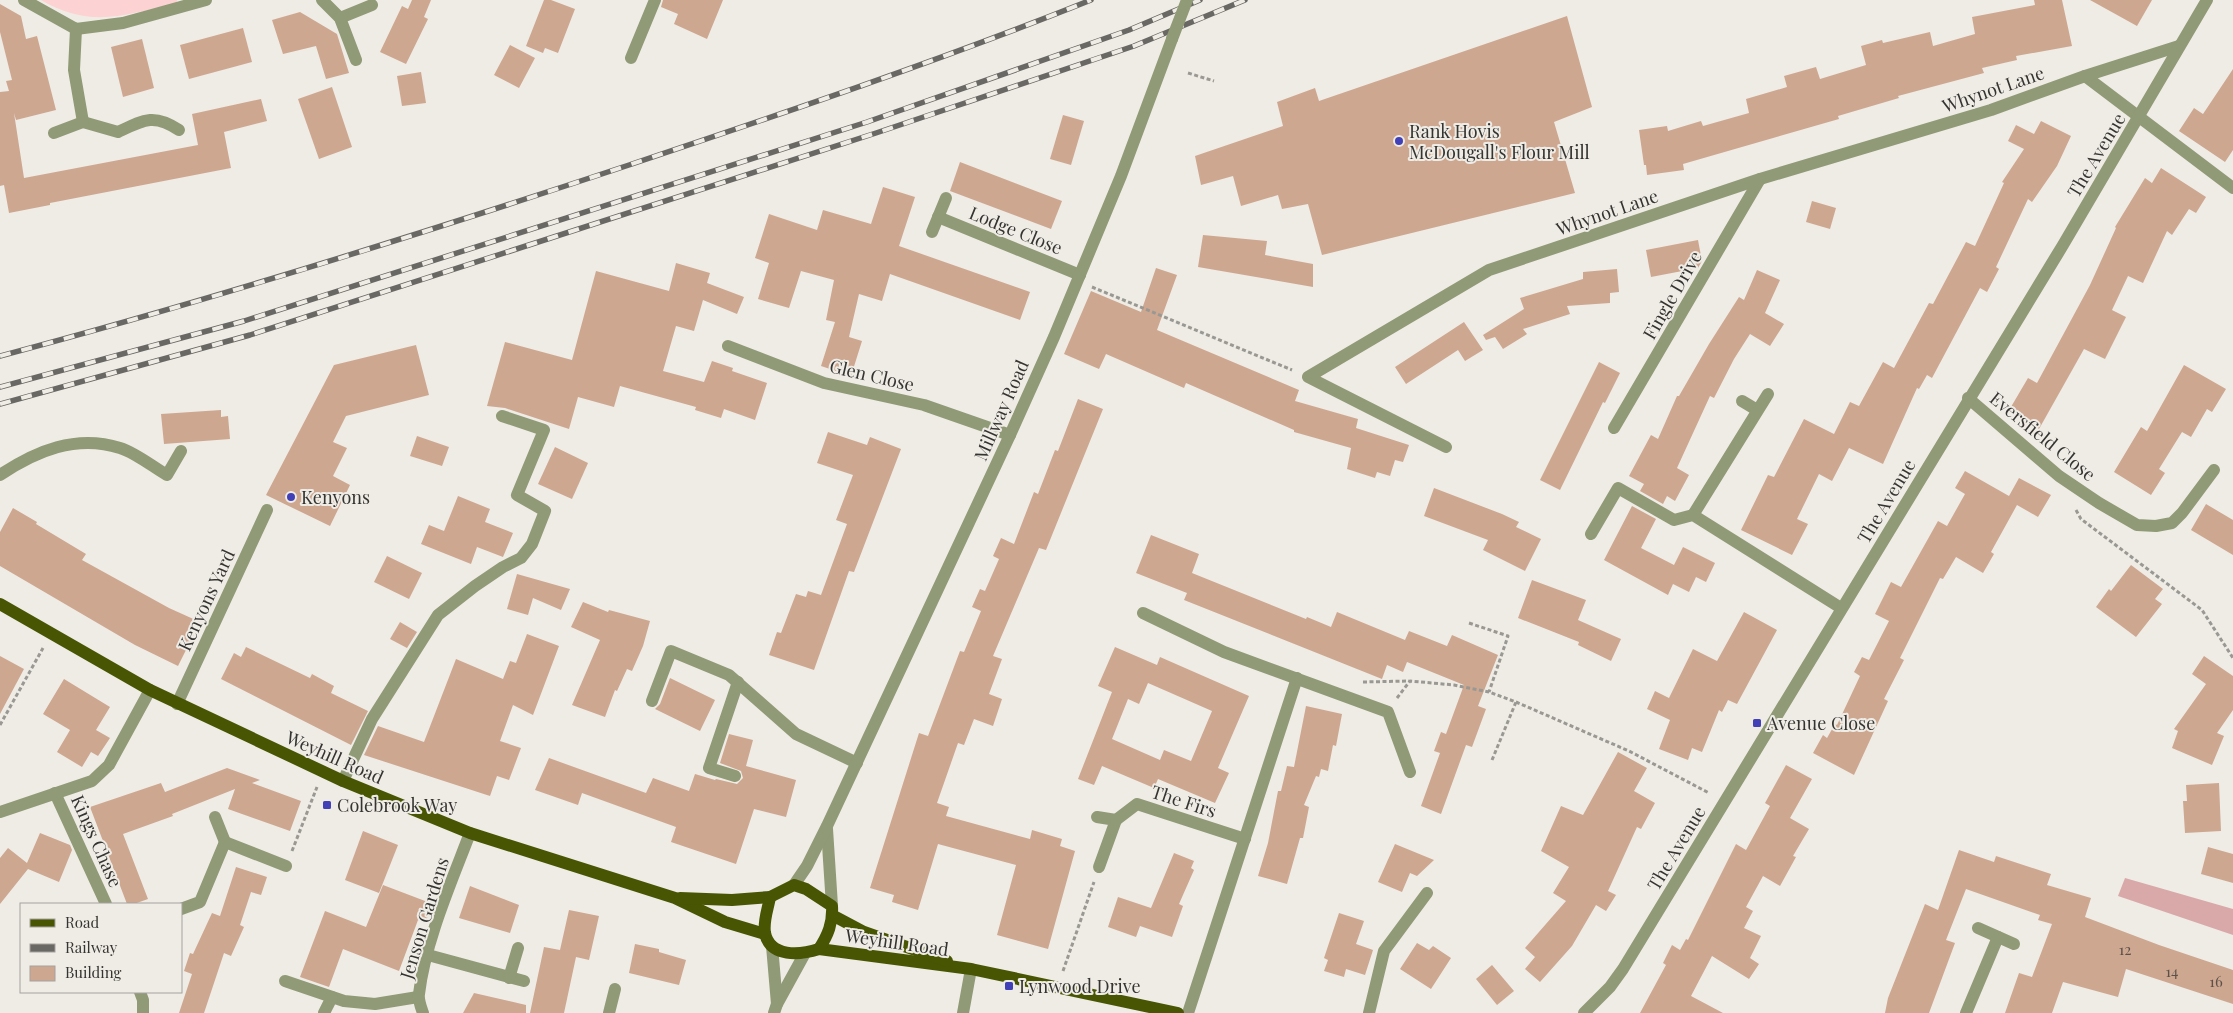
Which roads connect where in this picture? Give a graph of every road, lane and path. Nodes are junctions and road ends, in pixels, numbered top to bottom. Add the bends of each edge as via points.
1 (24, 0) edge
2 (206, 0) edge
3 (322, 0) edge
4 (655, 0) edge
5 (1187, 0) edge
6 (2207, 0) edge
7 (372, 5) dead end
8 (340, 18) junction
9 (76, 30) junction
10 (2179, 46) junction
11 (632, 58) dead end
12 (356, 60) dead end
13 (1188, 73) dead end
14 (2084, 76) junction
15 (1214, 81) dead end
16 (2139, 116) junction
17 (83, 122) junction
18 (179, 130) dead end
19 (54, 133) dead end
20 (1760, 179) junction
21 (2233, 188) edge
22 (946, 198) dead end
23 (938, 217) junction
24 (932, 232) dead end
25 (1084, 280) junction
26 (728, 346) dead end
27 (1308, 377) junction
28 (1768, 394) dead end
29 (1968, 398) junction
30 (1742, 401) dead end
31 (1757, 410) junction
32 (502, 416) dead end
33 (1614, 428) dead end
34 (1010, 435) junction
35 (1446, 447) dead end
36 (181, 451) dead end
37 (2214, 470) dead end
38 (0, 475) edge
39 (2059, 476) junction
40 (267, 510) dead end
41 (1693, 515) junction
42 (1591, 534) dead end
43 (0, 604) edge
44 (1841, 608) junction
45 (1143, 613) dead end
46 (1469, 623) dead end
47 (51, 634) junction
48 (2233, 658) edge
49 (1297, 678) junction
50 (1410, 681) junction
51 (738, 682) junction
52 (1360, 682) dead end
53 (150, 690) junction
54 (1489, 692) junction
55 (652, 701) dead end
56 (1516, 702) junction
57 (177, 704) junction
58 (1388, 712) junction
59 (0, 725) edge
60 (1492, 760) dead end
61 (857, 762) junction
62 (323, 772) junction
63 (1410, 772) dead end
64 (735, 776) dead end
65 (343, 781) junction
66 (55, 793) junction
67 (1725, 802) junction
68 (0, 812) edge
69 (215, 817) dead end
70 (1097, 817) dead end
71 (1116, 820) junction
72 (827, 826) junction
73 (470, 833) junction
74 (1245, 839) junction
75 (225, 842) junction
76 (286, 866) joint
77 (1099, 867) joint
78 (794, 885) junction
79 (1426, 893) dead end
80 (770, 897) junction
81 (675, 898) junction
82 (106, 903) edge
83 (182, 909) edge
84 (832, 910) junction
85 (1978, 928) dead end
86 (765, 934) junction
87 (1998, 937) junction
88 (2014, 944) dead end
89 (772, 946) junction
90 (518, 948) dead end
91 (818, 949) junction
92 (805, 953) junction
93 (428, 955) junction
94 (971, 969) junction
95 (509, 978) junction
96 (285, 981) dead end
97 (524, 981) dead end
98 (1058, 987) junction
99 (614, 989) dead end
100 (140, 993) edge
101 (418, 996) junction
102 (332, 997) junction
103 (775, 1008) edge
104 (143, 1013) edge
105 (324, 1013) edge
106 (423, 1013) edge
107 (609, 1013) edge
108 (963, 1013) edge
109 (1178, 1013) edge
110 (1188, 1013) edge
111 (1369, 1013) edge
112 (1584, 1013) edge
113 (1966, 1013) edge

1 - 9 street
2 - 9 street via 123,23
3 - 8 street
4 - 11 street
5 - 25 street, Millway Road, bridge
6 - 10 street, The Avenue
7 - 8 street
8 - 12 street
9 - 17 street via 74,70
10 - 14 street, Whynot Lane
10 - 16 street, The Avenue
13 - 15 path
14 - 16 street
14 - 20 street, Whynot Lane via 1991,110
16 - 21 street
16 - 29 street, The Avenue
17 - 18 street via 118,132 142,120 158,119
17 - 19 street
20 - 27 street, Whynot Lane via 1489,270
20 - 33 street, Fingle Drive
22 - 23 street
23 - 24 street
23 - 25 street, Lodge Close
25 - 27 path
25 - 34 street, Millway Road
26 - 34 street, Glen Close via 824,383 924,406
27 - 35 street
28 - 31 street
29 - 39 street, Eversfield Close
29 - 44 street, The Avenue
30 - 31 street
31 - 41 street
32 - 65 street via 544,430 517,495 545,511 532,544 521,558 475,586 438,615 372,719
34 - 61 street, Millway Road
36 - 38 street via 167,475 122,448 96,443 53,447
37 - 39 street, Eversfield Close via 2172,522 2156,526 2137,525
39 - 48 path via 2081,519 2202,610
40 - 57 street, Kenyons Yard
41 - 42 street via 1674,520 1618,488
41 - 44 street
43 - 47 main road, Weyhill Road
44 - 67 street, The Avenue
45 - 49 street via 1224,652
46 - 54 path via 1508,636
47 - 53 main road, Weyhill Road
47 - 59 path
49 - 58 street
49 - 74 street
50 - 52 path
50 - 54 path
50 - 58 path
51 - 55 street via 729,675 672,651
51 - 61 street via 796,734
51 - 64 street via 709,768
53 - 57 main road, Weyhill Road
53 - 66 street via 108,765 92,781
54 - 56 path
56 - 60 path
56 - 67 path via 1629,751
57 - 62 main road, Weyhill Road
58 - 63 street
61 - 72 street, Millway Road
62 - 65 main road, Weyhill Road
62 - 76 path
65 - 73 main road, Weyhill Road
66 - 68 street
66 - 82 street, Kings Chase
67 - 112 street, The Avenue via 1623,969
69 - 75 street
70 - 71 street
71 - 74 street, The Firs via 1137,804
71 - 77 street
72 - 78 street, Millway Road
72 - 84 street, Millway Road
73 - 81 main road, Weyhill Road
73 - 93 street, Jenson Gardens via 444,900
74 - 110 street
75 - 76 street
75 - 83 street via 200,902
77 - 98 path
78 - 80 main road, Weyhill Road
78 - 84 main road, Weyhill Road via 806,889
79 - 111 street via 1384,951
80 - 81 main road, Weyhill Road via 732,900
80 - 86 main road
81 - 86 main road, Weyhill Road via 725,922
84 - 91 main road, Weyhill Road via 828,935
84 - 94 main road, Weyhill Road via 864,932
85 - 87 street
86 - 89 main road
87 - 88 street
87 - 113 street
89 - 92 main road, Weyhill Road via 787,954
89 - 103 street
90 - 95 street
91 - 92 main road, Weyhill Road
91 - 94 main road, Weyhill Road
92 - 103 street
93 - 95 street
93 - 101 street, Jenson Gardens
94 - 98 main road, Weyhill Road
94 - 108 street
95 - 97 street
96 - 102 street
98 - 109 main road, Weyhill Road
99 - 107 street
100 - 104 street
101 - 102 street via 375,1004
101 - 106 street, Jenson Gardens
102 - 105 street

